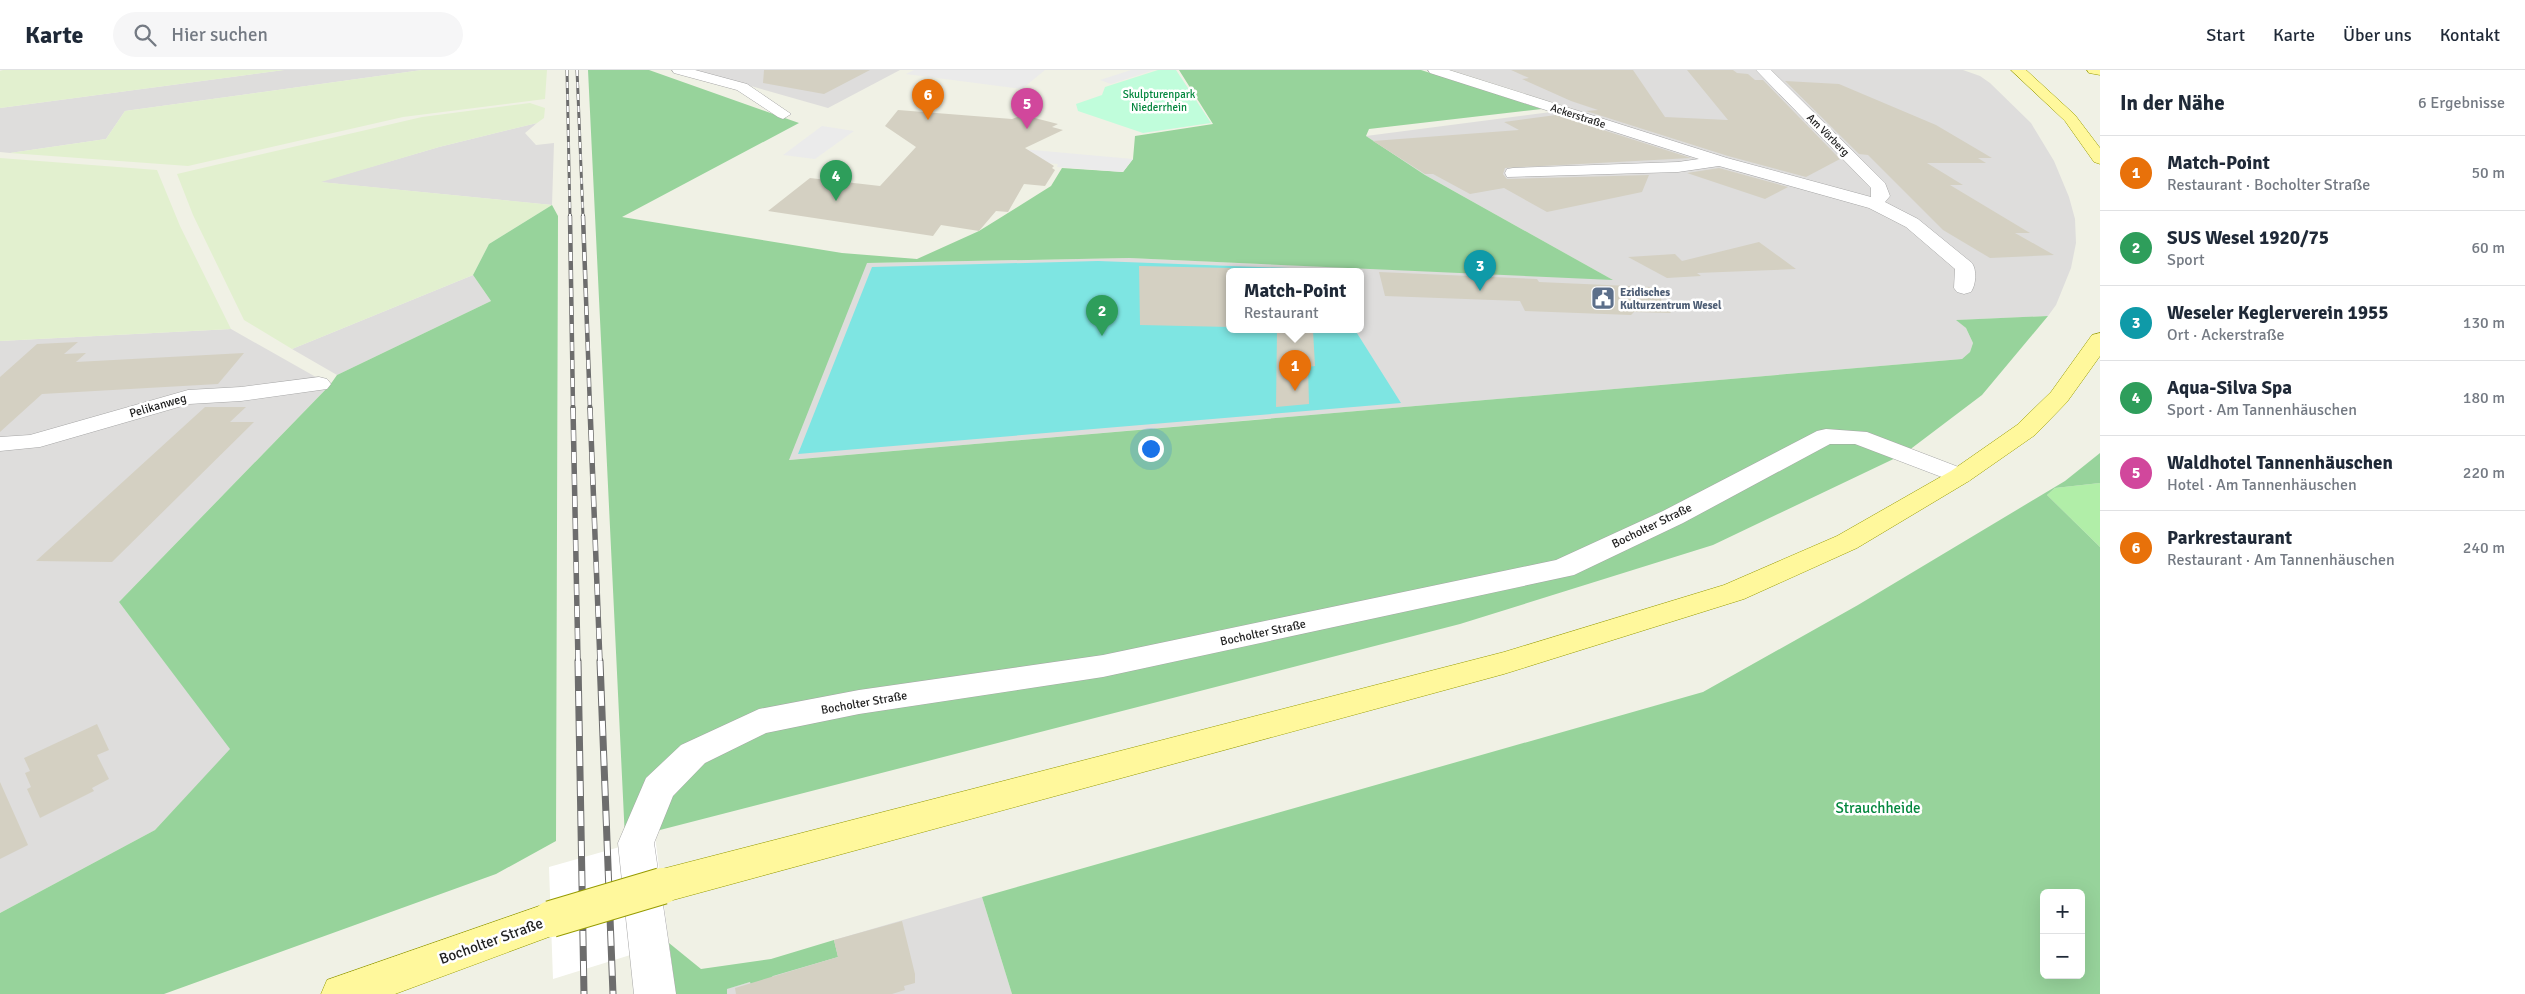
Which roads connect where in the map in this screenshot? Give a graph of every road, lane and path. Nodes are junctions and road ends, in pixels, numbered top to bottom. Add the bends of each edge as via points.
1 (679, 70) edge
2 (1435, 70) edge
3 (1763, 70) edge
4 (2018, 70) edge
5 (2094, 70) edge
6 (2100, 70) edge
7 (783, 114) dead end
8 (2100, 159) edge
9 (1721, 161) junction
10 (1513, 173) dead end
11 (1875, 204) junction
12 (1964, 288) dead end
13 (2100, 340) edge
14 (319, 384) dead end
15 (0, 444) edge
16 (1960, 476) junction
17 (342, 994) edge
18 (655, 994) edge

1 - 7 street via 742,87
2 - 9 street, Ackerstraße
3 - 11 street, Am Vörberg via 1879,187 1881,196
4 - 8 main road via 2070,118
5 - 6 main road
9 - 10 street, Ackerstraße via 1678,167
9 - 11 street, Ackerstraße
11 - 12 street, Ackerstraße via 1912,222 1965,267
13 - 16 main road, Bocholter Straße via 2059,397 2032,423
14 - 15 street, Pelikanweg via 241,394 188,396 31,442
16 - 17 main road, Bocholter Straße, bridge via 1847,542 1734,592 1626,627 1504,663 662,886 550,919
16 - 18 street, Bocholter Straße via 1858,437 1826,436 1673,517 1564,568 1103,666 859,702 759,722 693,754 658,788 636,843

